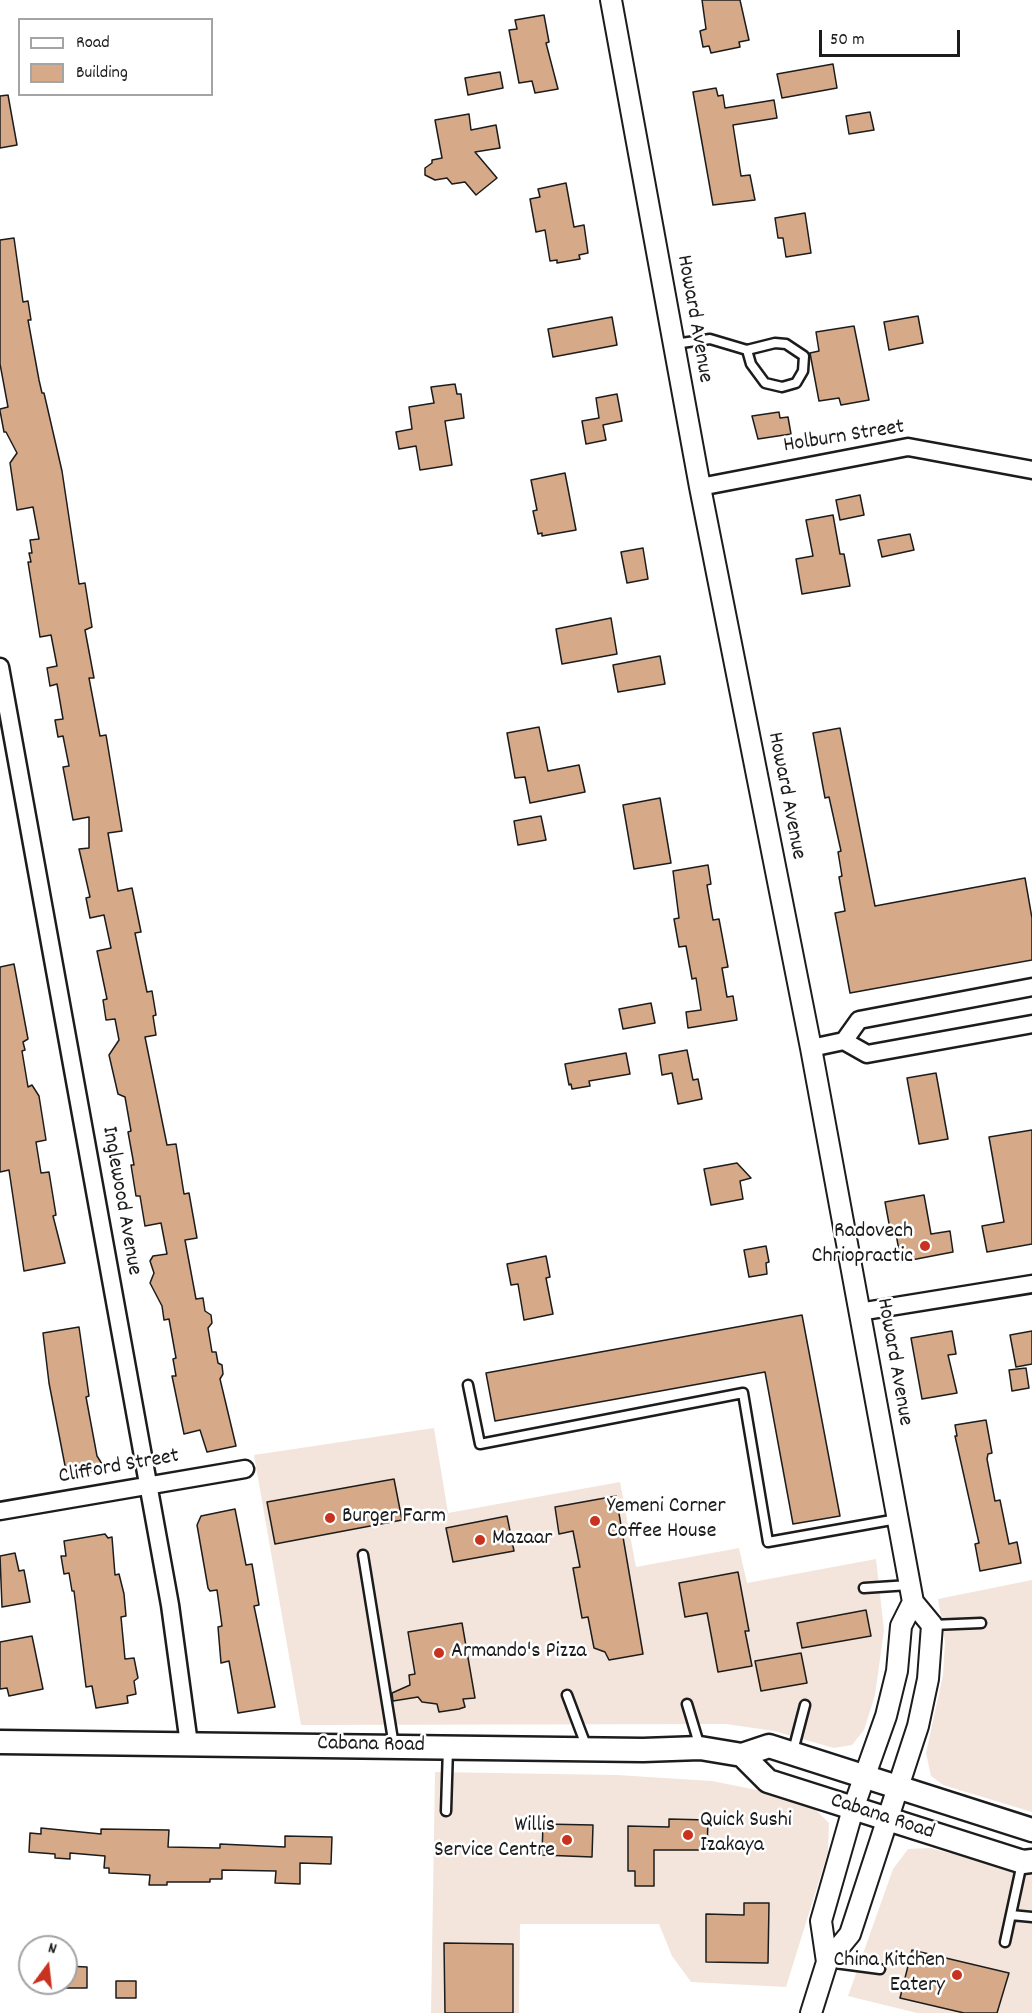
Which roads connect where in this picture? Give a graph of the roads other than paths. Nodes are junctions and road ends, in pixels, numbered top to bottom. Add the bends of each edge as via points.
1 (611, 0) edge
2 (673, 344) junction
3 (747, 350) junction
4 (1032, 470) edge
5 (699, 487) junction
6 (0, 667) edge
7 (1032, 987) edge
8 (1032, 1024) edge
9 (844, 1041) junction
10 (811, 1048) junction
11 (1032, 1284) edge
12 (859, 1312) junction
13 (468, 1385) dead end
14 (245, 1469) dead end
15 (148, 1486) junction
16 (0, 1511) edge
17 (897, 1519) junction
18 (363, 1555) dead end
19 (864, 1588) dead end
20 (911, 1593) junction
21 (981, 1623) dead end
22 (932, 1625) junction
23 (567, 1695) dead end
24 (687, 1704) dead end
25 (805, 1705) dead end
26 (0, 1742) edge
27 (189, 1744) junction
28 (394, 1746) junction
29 (448, 1747) junction
30 (700, 1748) junction
31 (587, 1749) junction
32 (793, 1753) junction
33 (742, 1755) junction
34 (865, 1776) junction
35 (898, 1787) junction
36 (853, 1809) junction
37 (446, 1810) dead end
38 (887, 1820) junction
39 (1032, 1830) edge
40 (1027, 1861) edge
41 (1011, 1915) junction
42 (1032, 1917) edge
43 (1005, 1942) dead end
44 (827, 1962) junction
45 (880, 1969) dead end
46 (811, 2013) edge

1 - 2 street, Howard Avenue
2 - 3 lane via 710,339
2 - 5 street, Howard Avenue
3 - 3 lane via 751,364 765,383 782,387 796,383 803,371 804,356 786,344
4 - 5 street, Holburn Street via 908,447
5 - 10 street, Howard Avenue
6 - 15 street, Inglewood Avenue
7 - 9 street via 859,1020
8 - 9 street via 867,1054
9 - 10 street
10 - 12 street, Howard Avenue
11 - 12 street
12 - 17 street, Howard Avenue
13 - 17 lane via 480,1444 743,1393 768,1542
14 - 15 street, Clifford Street
15 - 16 street, Clifford Street
15 - 27 street, Inglewood Avenue via 170,1605
17 - 20 street, Howard Avenue
18 - 28 lane
19 - 20 lane
20 - 22 street, Howard Avenue
20 - 34 street via 901,1626 897,1671 886,1716
21 - 22 lane
22 - 35 street via 928,1679
23 - 31 lane
24 - 30 lane
25 - 32 lane
26 - 27 main road, Cabana Road
27 - 28 main road, Cabana Road
28 - 29 main road, Cabana Road
29 - 31 main road, Cabana Road
29 - 37 lane
30 - 31 main road, Cabana Road
30 - 33 main road, Cabana Road
32 - 33 main road, Cabana Road via 769,1746
32 - 34 main road, Cabana Road
33 - 36 main road, Cabana Road via 768,1781
34 - 35 main road, Cabana Road
34 - 36 street
35 - 38 street
35 - 39 main road, Cabana Road
36 - 38 main road, Cabana Road
36 - 44 street via 821,1921
38 - 40 main road, Cabana Road
38 - 44 street via 850,1934
40 - 41 lane
41 - 42 lane
41 - 43 lane
44 - 45 lane
44 - 46 street

